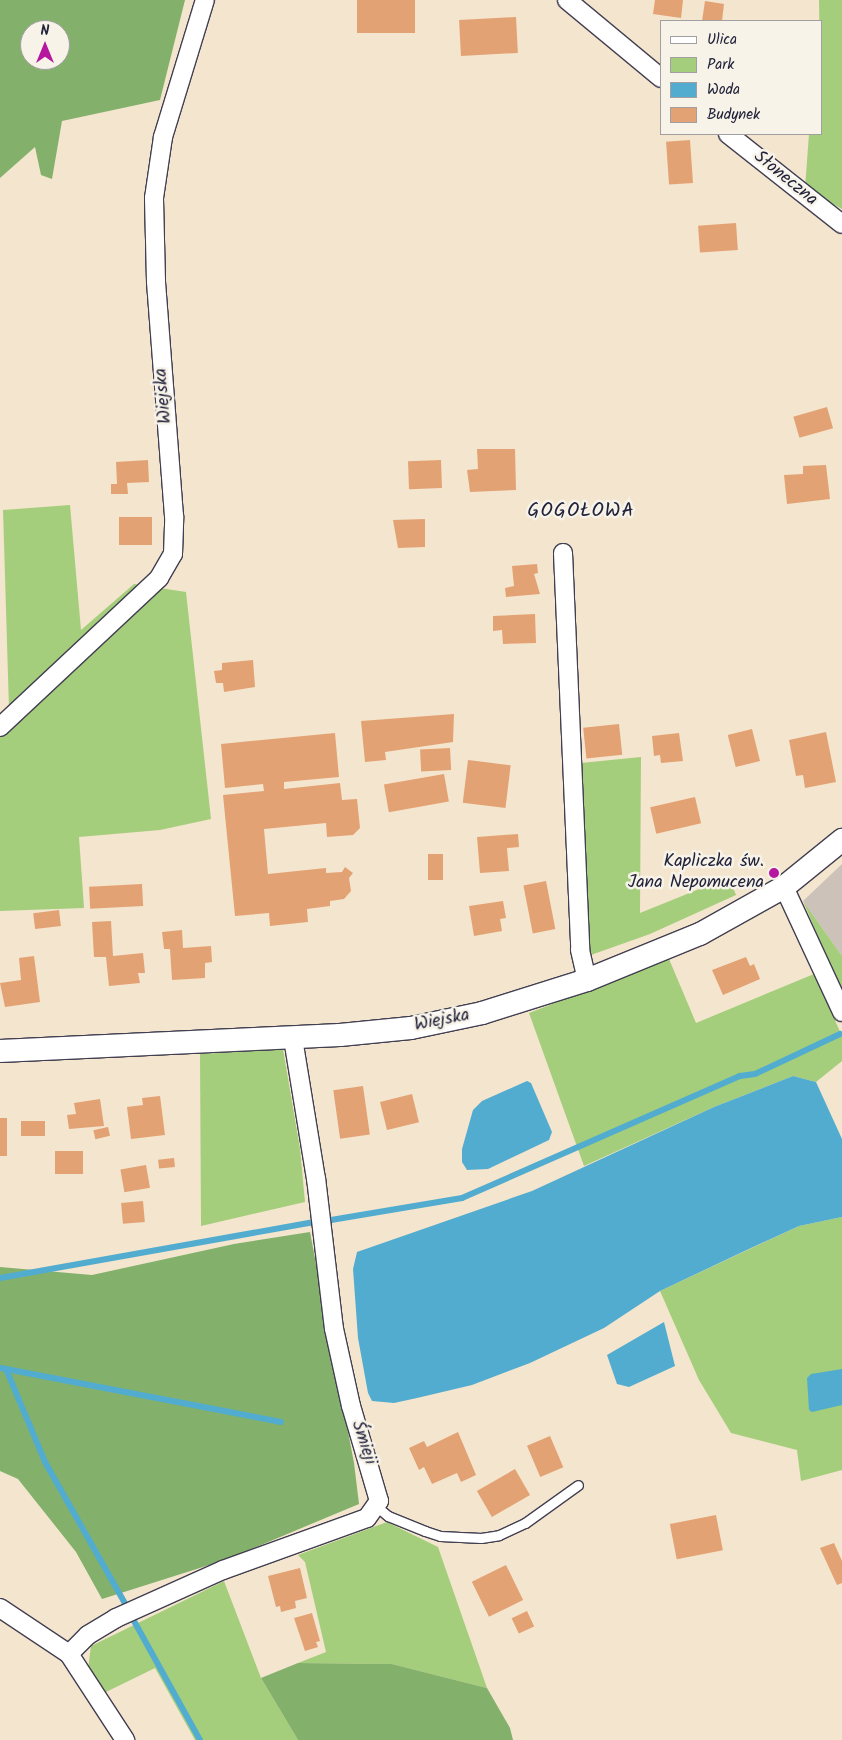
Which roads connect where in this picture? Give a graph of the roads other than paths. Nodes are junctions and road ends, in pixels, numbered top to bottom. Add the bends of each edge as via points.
1 (205, 0) edge
2 (567, 0) edge
3 (660, 77) edge
4 (729, 135) edge
5 (842, 224) edge
6 (563, 553) dead end
7 (0, 726) edge
8 (842, 840) edge
9 (784, 887) junction
10 (587, 980) junction
11 (842, 1012) edge
12 (293, 1038) junction
13 (0, 1051) edge
14 (578, 1486) dead end
15 (376, 1506) junction
16 (0, 1608) edge
17 (69, 1654) junction
18 (125, 1740) edge

1 - 7 street, Wiejska via 163,137 154,190 155,272 174,516 173,554 159,578
2 - 3 street
4 - 5 street, Słoneczna
6 - 10 street via 580,950
8 - 9 street, Wiejska
9 - 10 street, Wiejska via 700,934
9 - 11 street
10 - 12 street, Wiejska via 508,1006 435,1023
12 - 13 street, Wiejska
12 - 15 street, Śmieji via 316,1179 334,1329 351,1406 376,1483 379,1502
14 - 15 lane via 525,1523 500,1535 481,1538 425,1532 388,1516
15 - 17 street via 367,1518 277,1549 149,1602 88,1635
16 - 17 street
17 - 18 street

